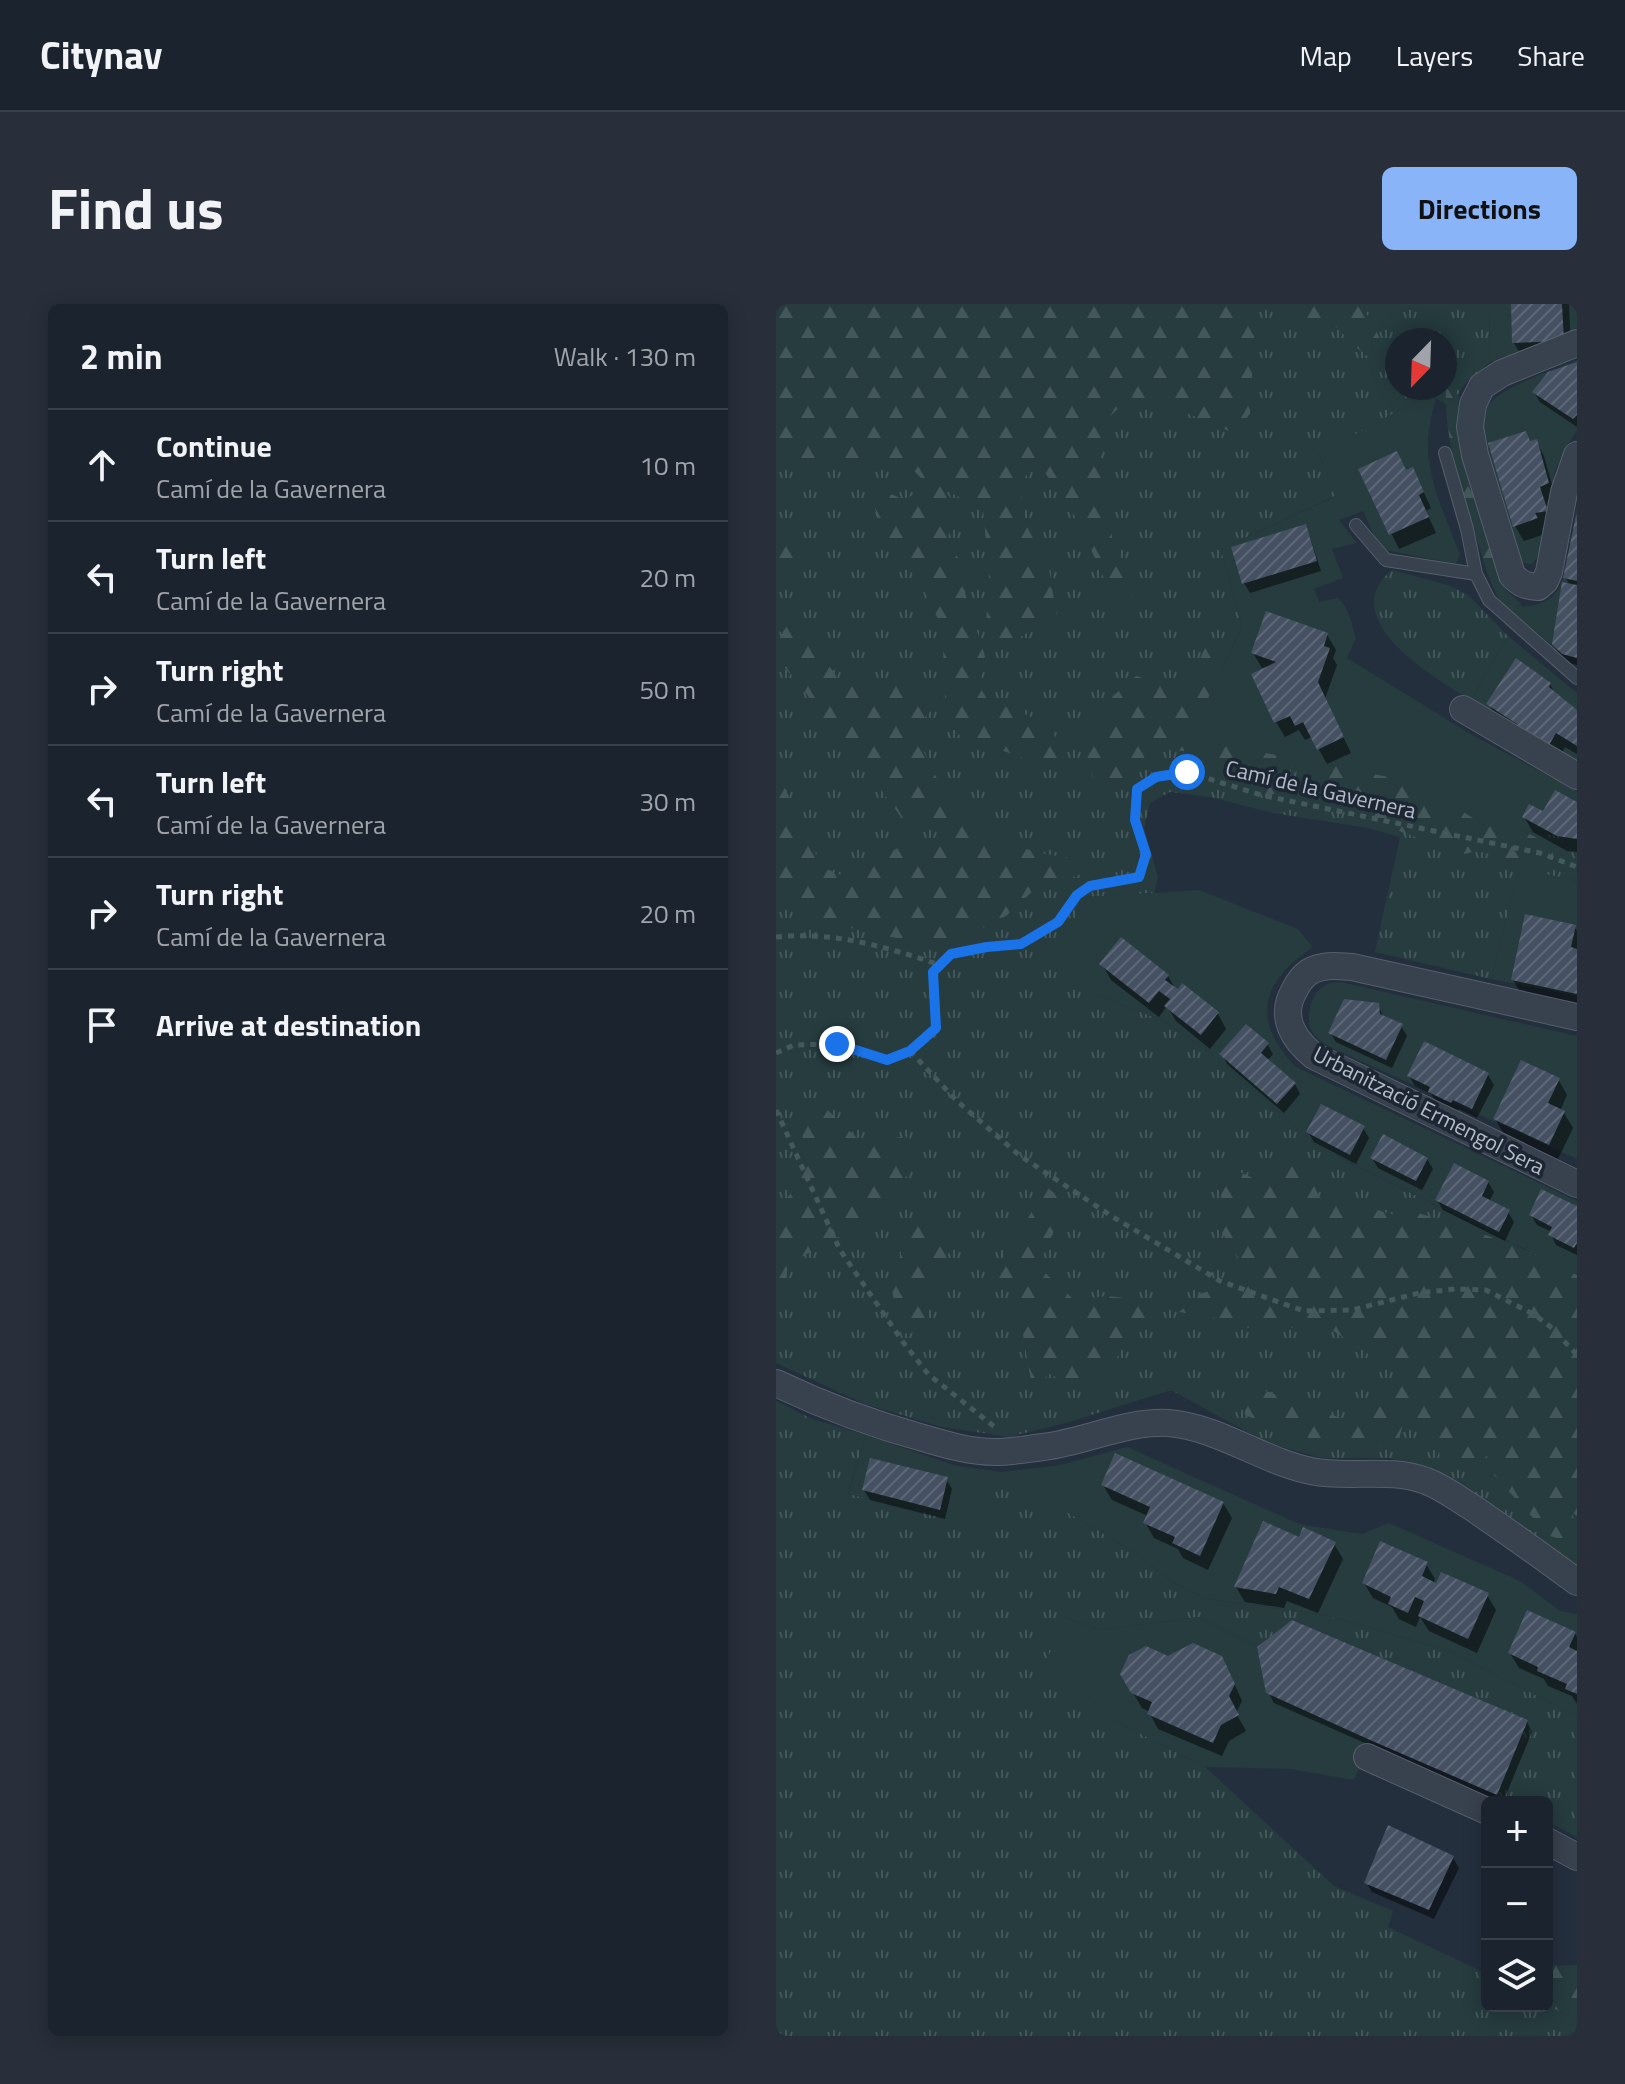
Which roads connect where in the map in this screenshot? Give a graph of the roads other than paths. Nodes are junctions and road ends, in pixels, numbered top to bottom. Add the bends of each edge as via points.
1 (1577, 343) edge
2 (1445, 453) dead end
3 (1577, 455) edge
4 (1356, 525) dead end
5 (1476, 574) junction
6 (1577, 678) edge
7 (1463, 709) dead end
8 (1577, 776) edge
9 (1577, 1017) edge
10 (1577, 1184) edge
11 (776, 1383) edge
12 (1577, 1582) edge
13 (1367, 1757) dead end
14 (1481, 1808) edge
15 (1553, 1844) edge
16 (1577, 1857) edge

1 - 3 street via 1502,373 1482,386 1473,404 1475,455 1512,575 1527,586 1538,587 1549,572 1564,492
2 - 5 lane
4 - 5 lane via 1386,560
5 - 6 lane via 1489,600
7 - 8 street
9 - 10 street, Urbanització Ermengol Sera via 1336,965 1308,972 1289,999 1287,1014 1290,1028 1314,1056
11 - 12 street via 866,1421 961,1449 1046,1447 1135,1425 1170,1423 1201,1429 1312,1471 1392,1474 1425,1481 1500,1526
13 - 14 street
15 - 16 street

